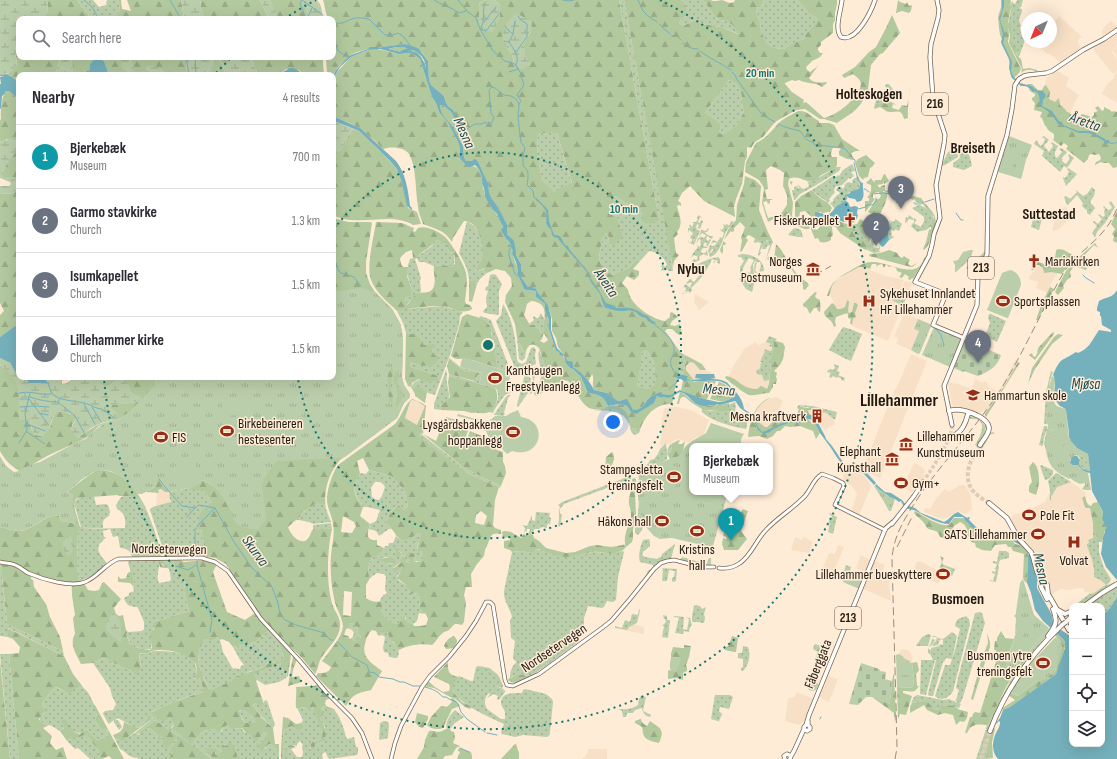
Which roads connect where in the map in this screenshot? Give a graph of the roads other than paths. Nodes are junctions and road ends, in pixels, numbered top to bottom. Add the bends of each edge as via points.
1 (842, 0) edge
2 (875, 0) edge
3 (937, 0) edge
4 (1117, 30) edge
5 (964, 338) junction
6 (950, 411) junction
7 (969, 414) junction
8 (952, 423) tunnel mouth
9 (954, 435) dead end
10 (980, 445) tunnel mouth
11 (923, 482) tunnel mouth
12 (989, 503) tunnel mouth
13 (885, 530) junction
14 (0, 562) edge
15 (1040, 575) junction
16 (1117, 584) edge
17 (1043, 587) junction
18 (1090, 602) edge
19 (1054, 607) junction
20 (1069, 613) edge
21 (1069, 619) edge
22 (1069, 630) edge
23 (1052, 632) junction
24 (990, 731) tunnel mouth
25 (790, 756) edge
26 (372, 759) edge
27 (391, 759) edge
28 (785, 759) edge

1 - 2 main road via 838,32 841,37 846,38 852,36 864,22
3 - 5 main road, 216 via 939,10 930,48 930,63 933,98 945,137 936,185 940,214 929,256 915,282 946,294 933,325
4 - 5 main road, 213 via 1052,71 1021,77 1014,87 1006,138 987,204 987,254 978,275 978,305
5 - 6 main road, 213 via 944,386
6 - 7 highway via 960,410
6 - 8 main road, 213
7 - 9 highway via 960,432
7 - 10 highway via 987,422 989,430
11 - 13 main road, Fåberggata / 213 via 902,512
12 - 15 highway via 1007,518 1018,538 1030,550
13 - 25 main road, Fåberggata / 213 via 808,718 807,725 810,729 805,730 800,736
13 - 27 main road, Nordsetervegen via 834,505 844,486 843,483 824,474 820,475 809,492 762,535 743,561 725,568 719,568 717,564 714,567 698,567 675,561 661,564 602,628 539,674 514,686 506,683 494,606 491,602 486,603 466,636 422,687 399,730
14 - 26 main road, Nordsetervegen via 13,564 33,575 75,585 93,578 118,559 202,558 215,562 228,571 261,619 352,718 362,733
15 - 17 highway
15 - 17 highway via 1046,583 1043,583
16 - 18 highway
17 - 19 highway
19 - 20 highway via 1063,613
19 - 22 highway
19 - 23 highway via 1056,622
21 - 23 highway, bridge
23 - 24 highway via 1019,674
25 - 28 main road, 213 via 785,755

